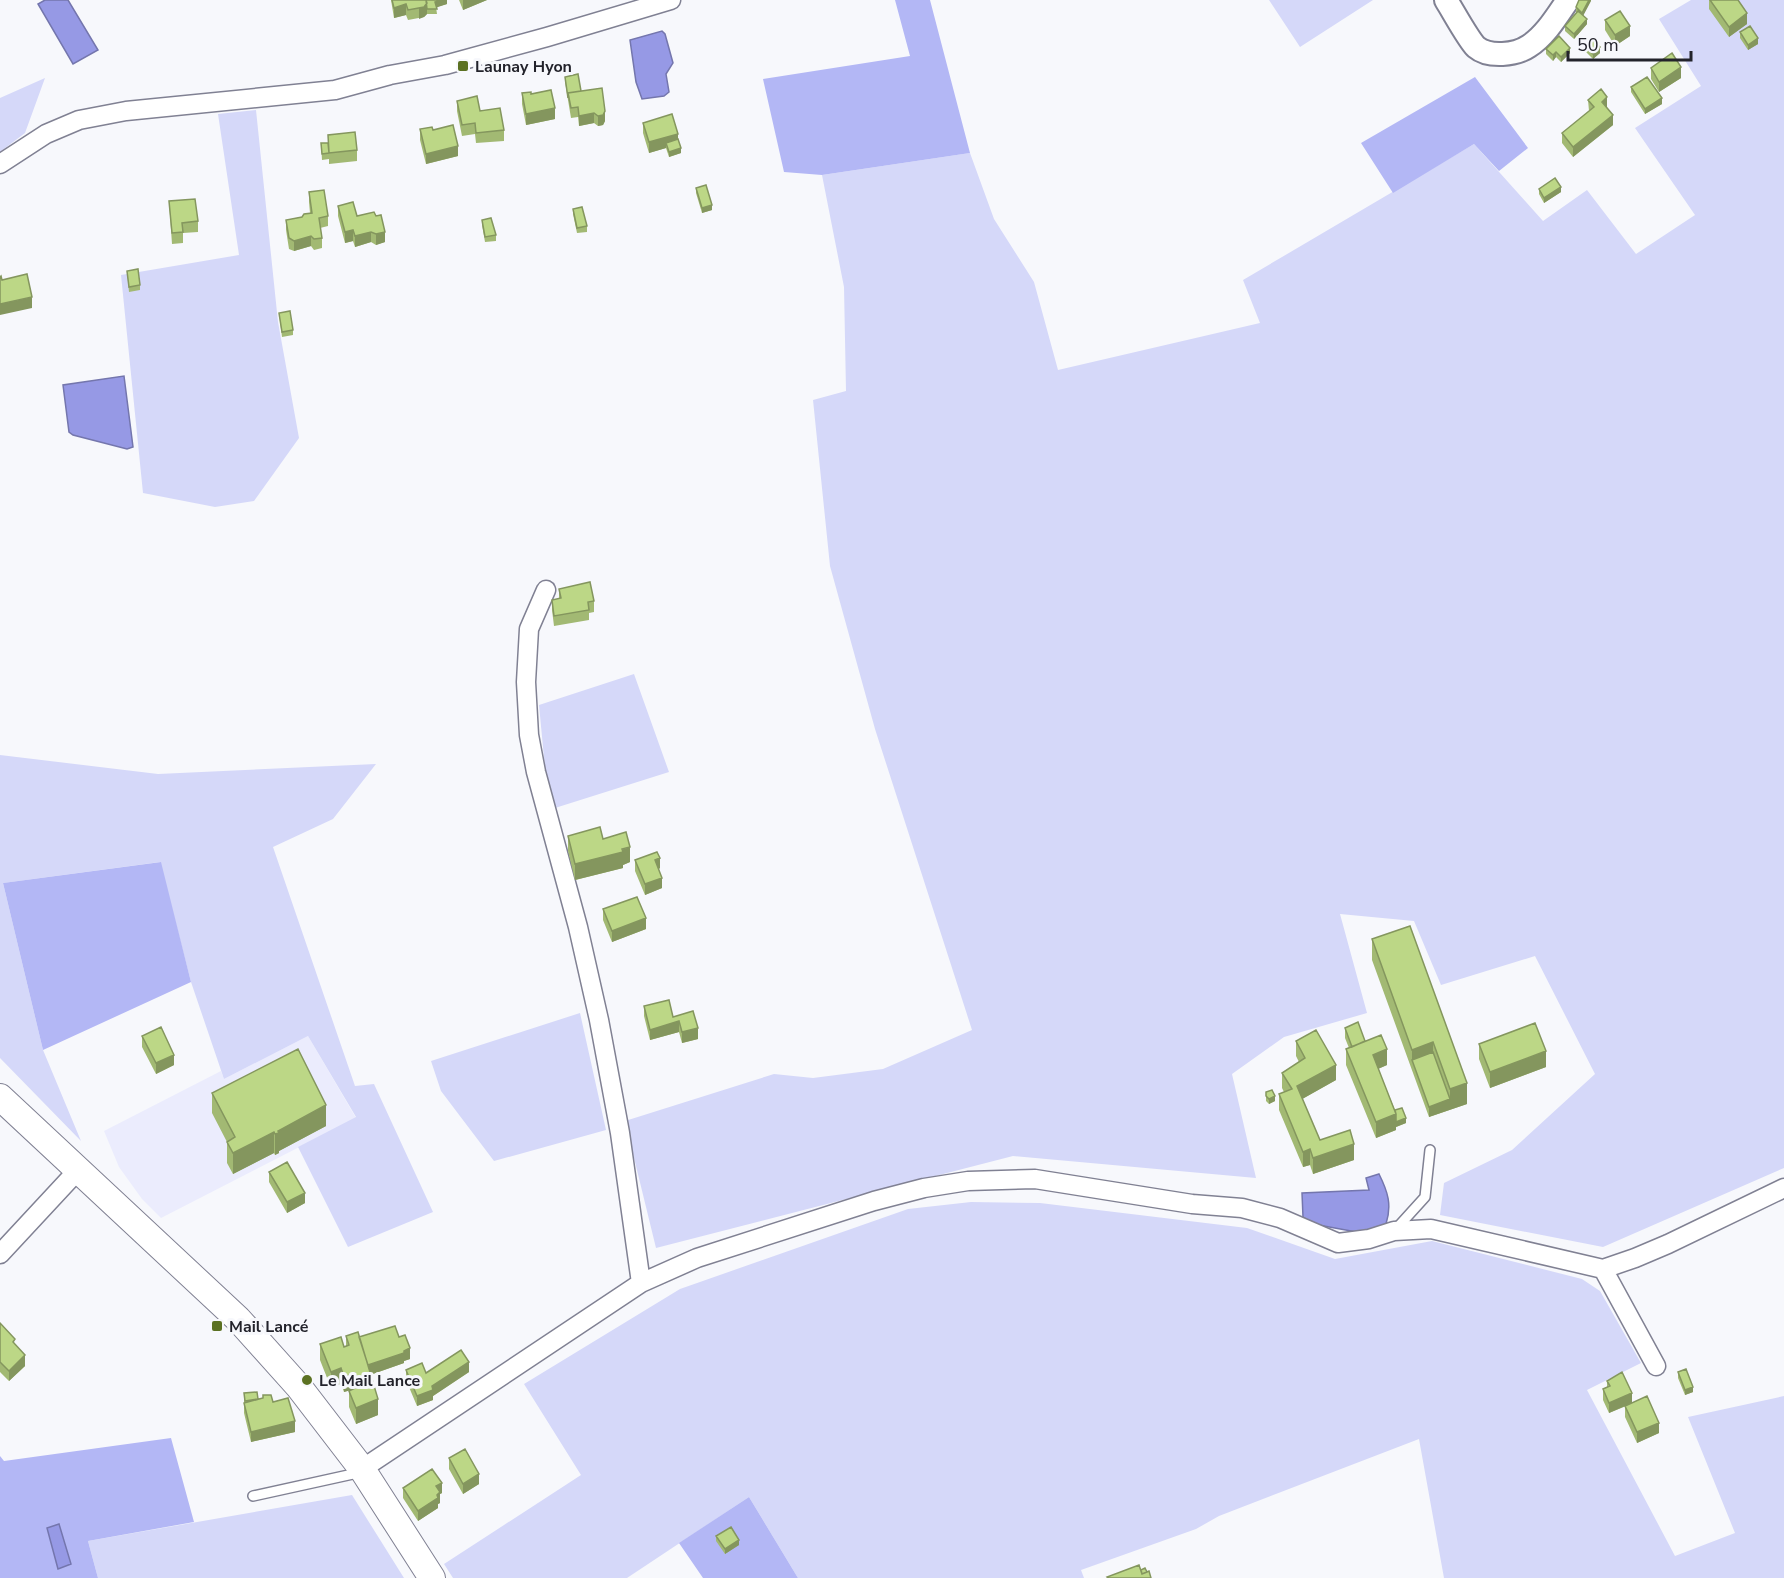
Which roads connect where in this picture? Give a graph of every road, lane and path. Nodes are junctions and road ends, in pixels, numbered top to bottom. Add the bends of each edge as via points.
1 (671, 0) edge
2 (1446, 0) edge
3 (1568, 0) edge
4 (0, 164) edge
5 (546, 590) dead end
6 (0, 1097) edge
7 (1430, 1150) dead end
8 (79, 1169) junction
9 (1784, 1188) edge
10 (1394, 1231) junction
11 (0, 1254) edge
12 (1603, 1269) junction
13 (641, 1283) junction
14 (1656, 1366) dead end
15 (362, 1468) junction
16 (253, 1496) dead end
17 (432, 1578) edge

1 - 4 street via 547,38 335,90 126,111 79,120 45,134
2 - 3 street via 1476,47 1491,54 1503,54 1528,47
5 - 13 street via 529,629 529,735 599,1020
6 - 8 main road
7 - 10 lane via 1425,1197
8 - 11 street
8 - 15 main road via 238,1319 299,1387
9 - 12 street via 1668,1244
10 - 12 street via 1431,1229
10 - 13 street via 1338,1243 1280,1218 1242,1208 1035,1179 968,1182 874,1201 697,1258
12 - 14 street
13 - 15 street
15 - 16 lane via 353,1474
15 - 17 main road

